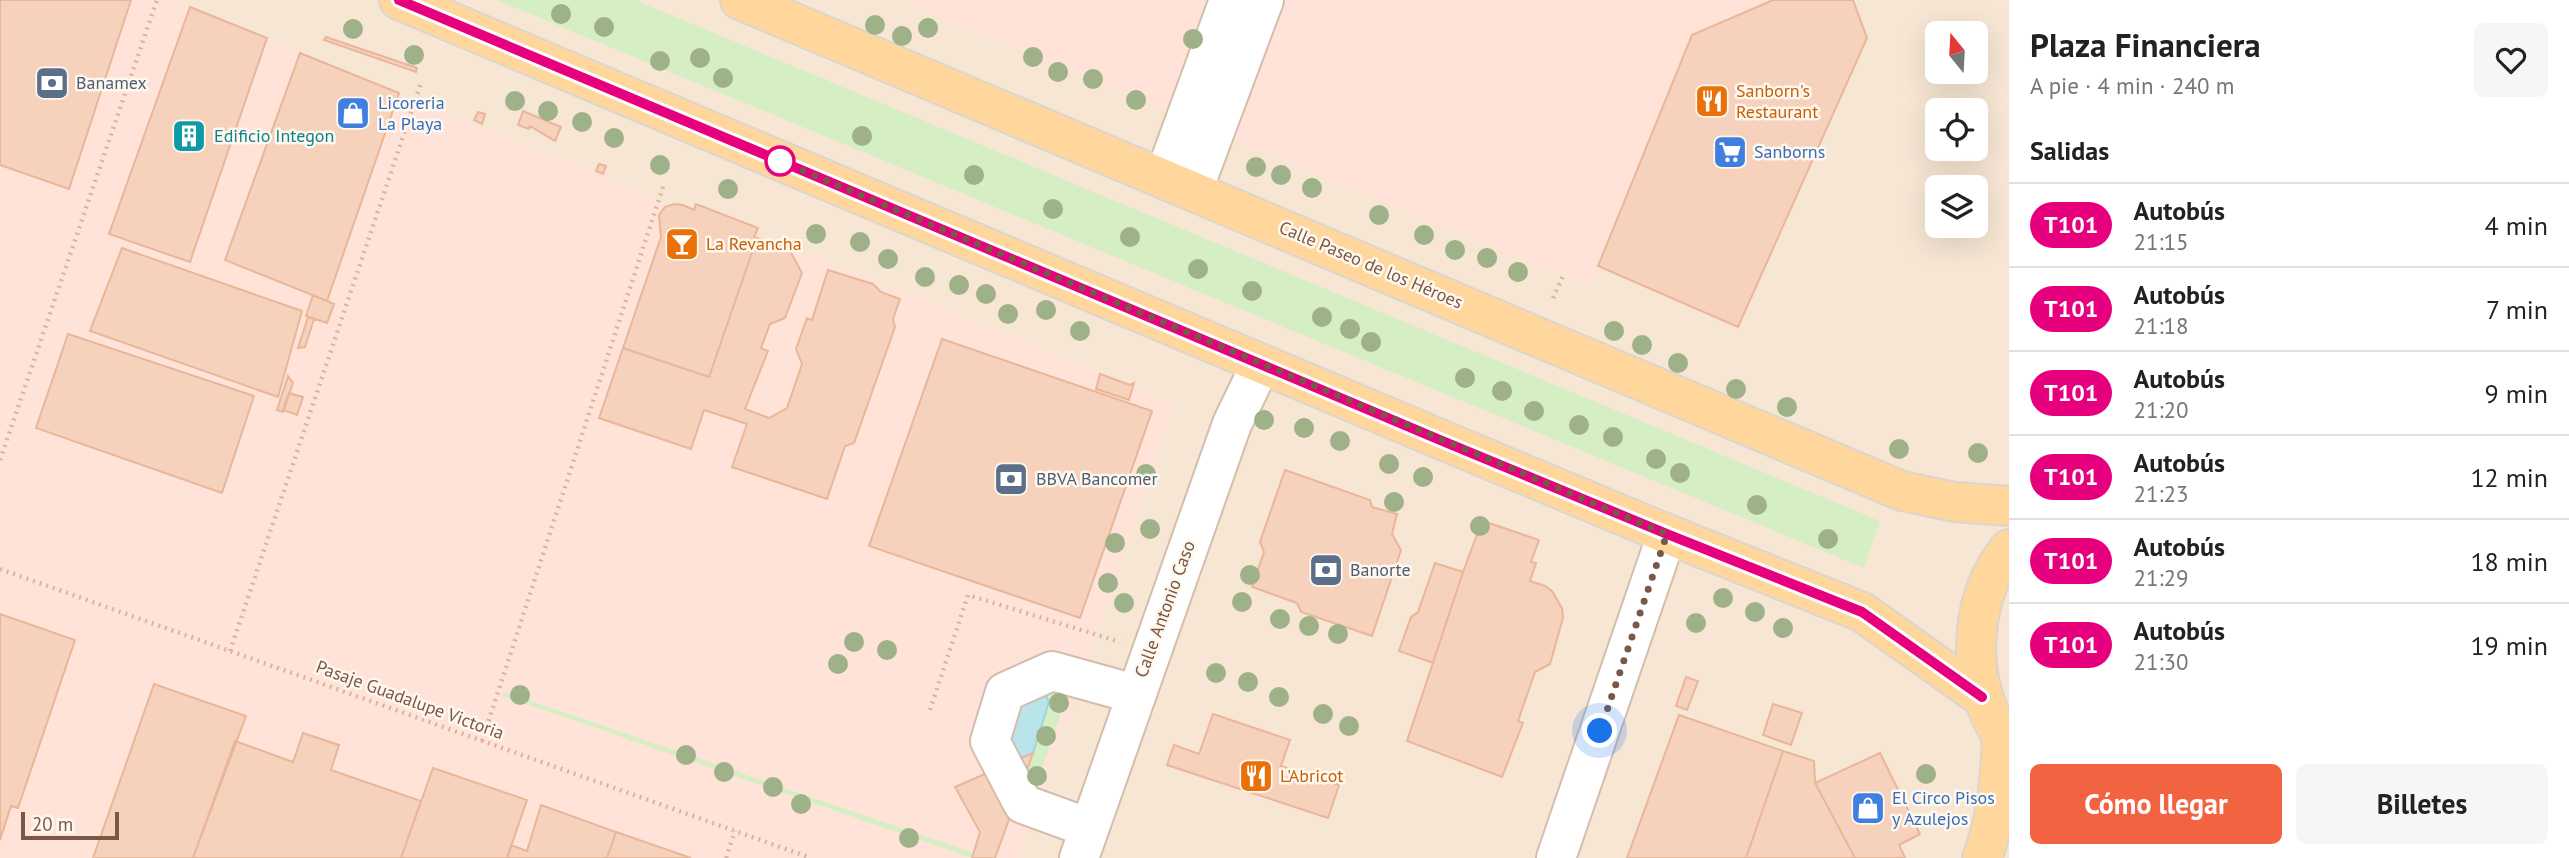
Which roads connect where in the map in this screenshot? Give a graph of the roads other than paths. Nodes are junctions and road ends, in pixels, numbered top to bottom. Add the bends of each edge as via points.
1 (399, 0) edge
2 (740, 0) edge
3 (1229, 0) edge
4 (1264, 0) edge
5 (1178, 184) junction
6 (1261, 364) junction
7 (2009, 506) edge
8 (1667, 534) junction
9 (2009, 549) edge
10 (1135, 694) junction
11 (1982, 697) junction
12 (2006, 742) edge
13 (1084, 843) edge
14 (1556, 858) edge
15 (1982, 858) edge

1 - 6 main road
2 - 5 main road, Calle Paseo de los Héroes
3 - 5 street
4 - 5 street
5 - 7 main road, Calle Paseo de los Héroes via 1902,491 1955,502
6 - 8 main road
6 - 10 street, Calle Antonio Caso via 1232,424
8 - 11 main road via 1862,612
8 - 14 street
9 - 11 main road via 1986,588 1978,623
10 - 13 street, Calle Antonio Caso
10 - 13 street via 1052,671 1005,691 990,741 1023,804
11 - 12 main road
12 - 15 main road

